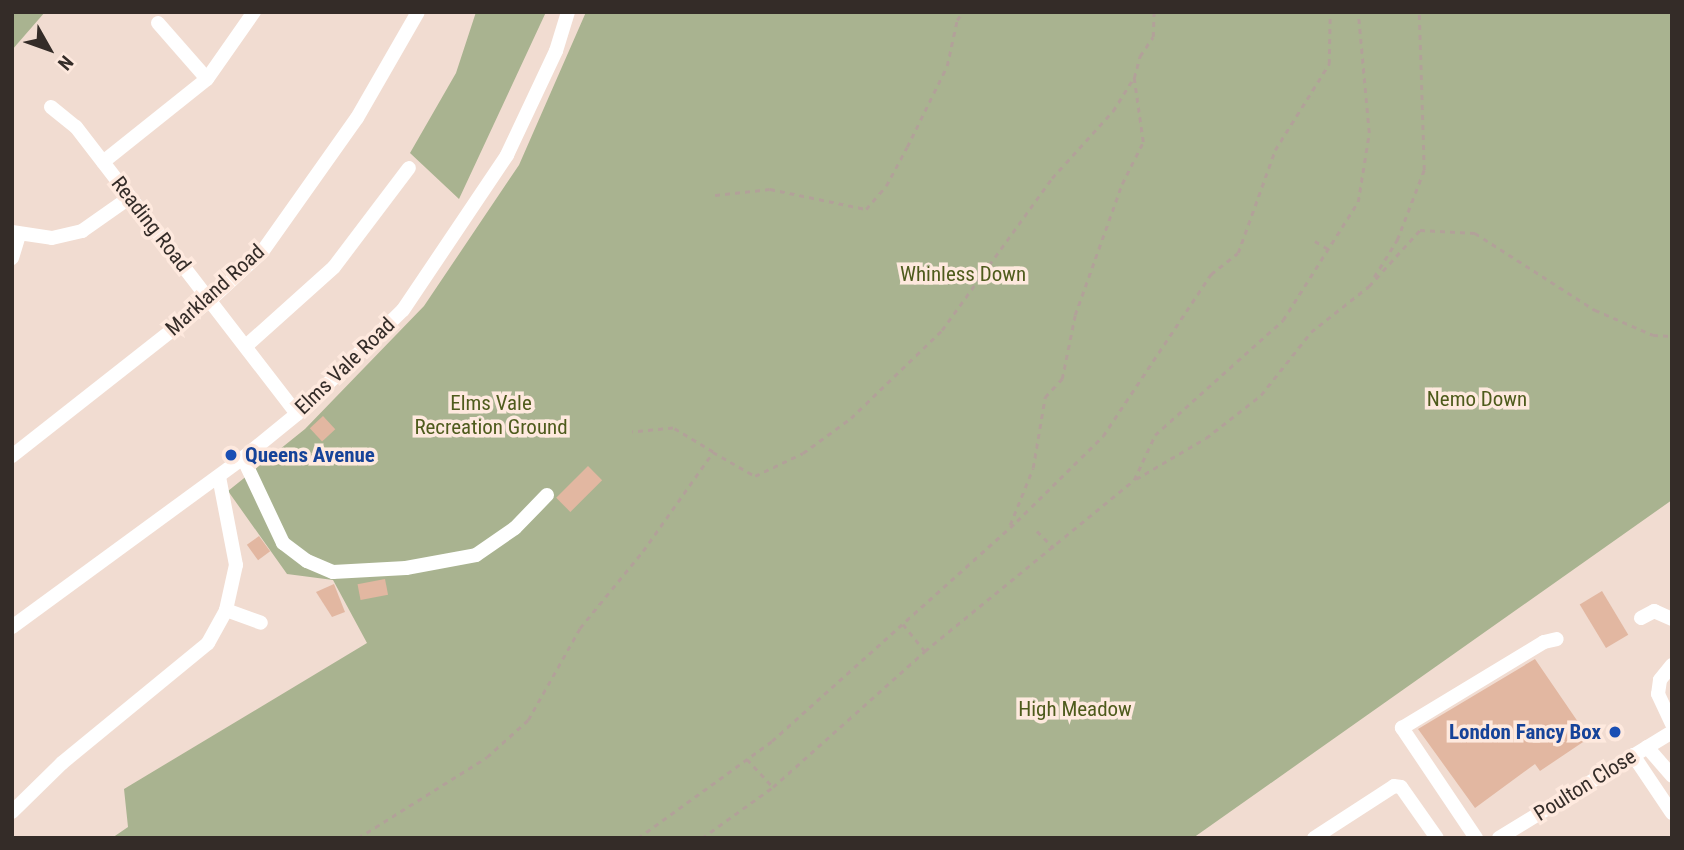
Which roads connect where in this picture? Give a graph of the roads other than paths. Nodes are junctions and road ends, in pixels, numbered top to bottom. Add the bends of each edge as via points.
1 (254, 12) edge
2 (418, 12) edge
3 (568, 12) edge
4 (158, 23) dead end
5 (207, 79) junction
6 (51, 107) dead end
7 (103, 162) junction
8 (408, 168) dead end
9 (129, 198) junction
10 (16, 234) edge
11 (12, 258) edge
12 (210, 300) junction
13 (246, 346) junction
14 (297, 414) junction
15 (12, 456) edge
16 (243, 458) junction
17 (219, 477) junction
18 (547, 495) dead end
19 (226, 610) junction
20 (1641, 618) dead end
21 (1672, 619) edge
22 (261, 623) dead end
23 (12, 627) edge
24 (1557, 639) dead end
25 (1672, 665) edge
26 (1672, 724) edge
27 (1672, 732) edge
28 (1647, 747) junction
29 (1633, 755) junction
30 (1672, 776) edge
31 (12, 812) edge
32 (1672, 813) edge
33 (1314, 838) edge
34 (1437, 838) edge
35 (1476, 838) edge
36 (1499, 838) edge

1 - 5 street
2 - 12 street, Markland Road via 357,118 262,252
3 - 14 street, Elms Vale Road via 556,51 507,155 403,310
4 - 5 street
5 - 7 street
6 - 7 street, Reading Road via 76,127
7 - 9 street, Reading Road
8 - 13 street via 334,267
9 - 10 street via 82,231 52,238
9 - 12 street, Reading Road
10 - 11 street
12 - 13 street, Reading Road
12 - 15 street, Markland Road
13 - 14 street, Reading Road
14 - 16 street, Elms Vale Road
16 - 17 street, Elms Vale Road
16 - 18 street via 283,543 307,561 333,572 406,568 476,555 515,528
17 - 19 street via 236,565
17 - 23 street, Elms Vale Road
19 - 22 street
19 - 31 street via 193,660 62,763
20 - 21 street via 1654,611
24 - 35 street via 1544,642 1402,728
25 - 26 street via 1660,680 1658,694
27 - 28 street, Poulton Close
28 - 29 street, Poulton Close
28 - 30 street
29 - 32 street
29 - 36 street, Poulton Close
33 - 34 street via 1394,786 1401,787

